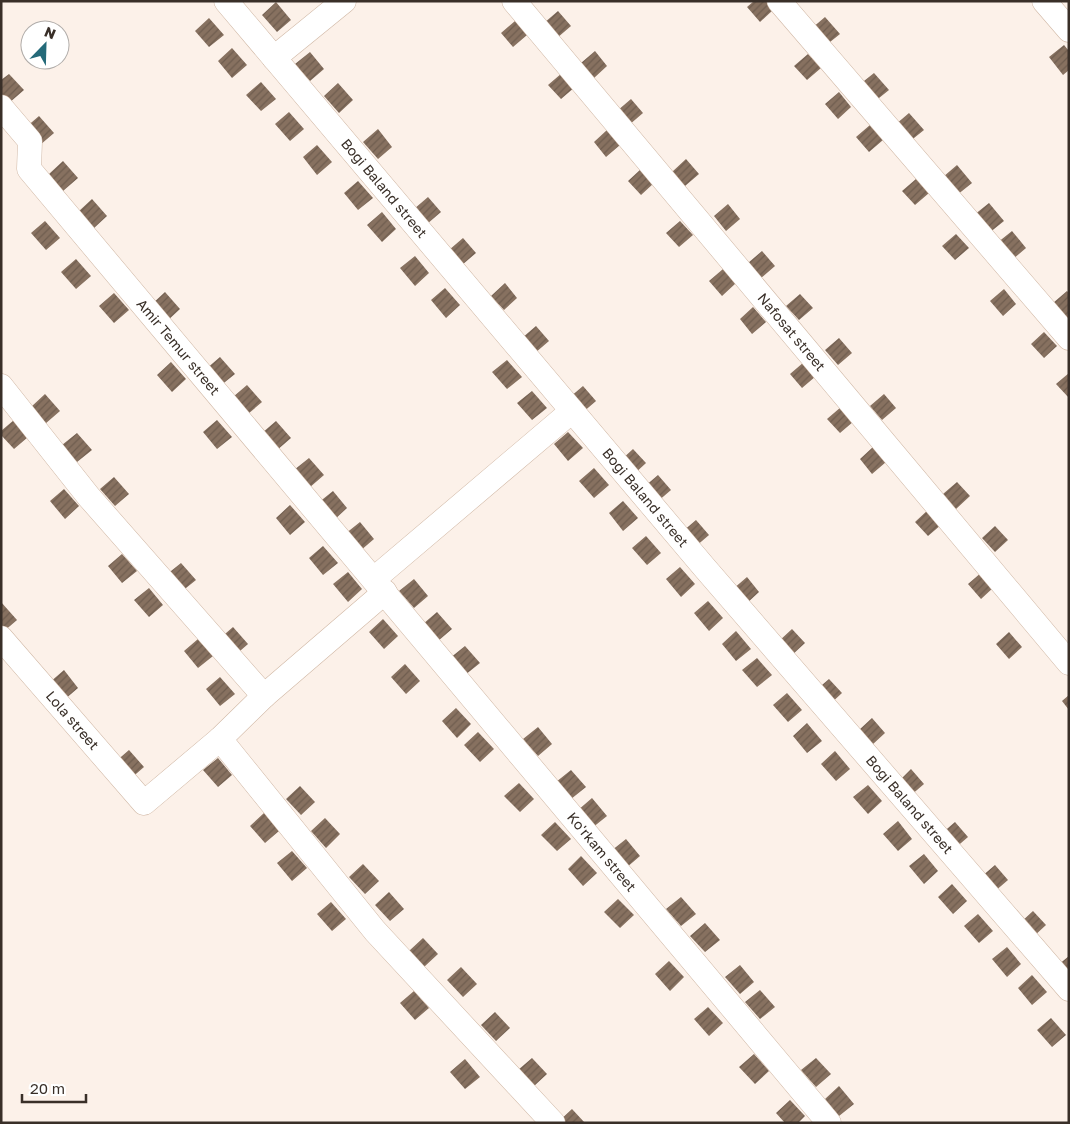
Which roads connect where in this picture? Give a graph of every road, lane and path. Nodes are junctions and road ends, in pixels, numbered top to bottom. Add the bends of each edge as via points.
1 (226, 1) edge
2 (344, 1) edge
3 (514, 1) edge
4 (779, 1) edge
5 (1044, 1) edge
6 (1069, 30) edge
7 (274, 58) junction
8 (1, 107) edge
9 (1069, 338) edge
10 (1, 386) edge
11 (572, 411) junction
12 (380, 586) junction
13 (1, 638) edge
14 (1069, 663) edge
15 (264, 696) junction
16 (220, 739) junction
17 (1069, 989) edge
18 (553, 1123) edge
19 (829, 1123) edge

1 - 7 street, Bogi Baland street
2 - 7 street
3 - 14 street, Nafosat street
4 - 9 street
5 - 6 street
7 - 11 street, Bogi Baland street
8 - 12 street, Amir Temur street via 30,141 29,168
10 - 15 street via 90,497
11 - 12 street
11 - 17 street, Bogi Baland street
12 - 15 street
12 - 19 street, Ko'rkam street
13 - 16 street, Lola street via 144,803
15 - 16 street
16 - 18 street via 374,930

